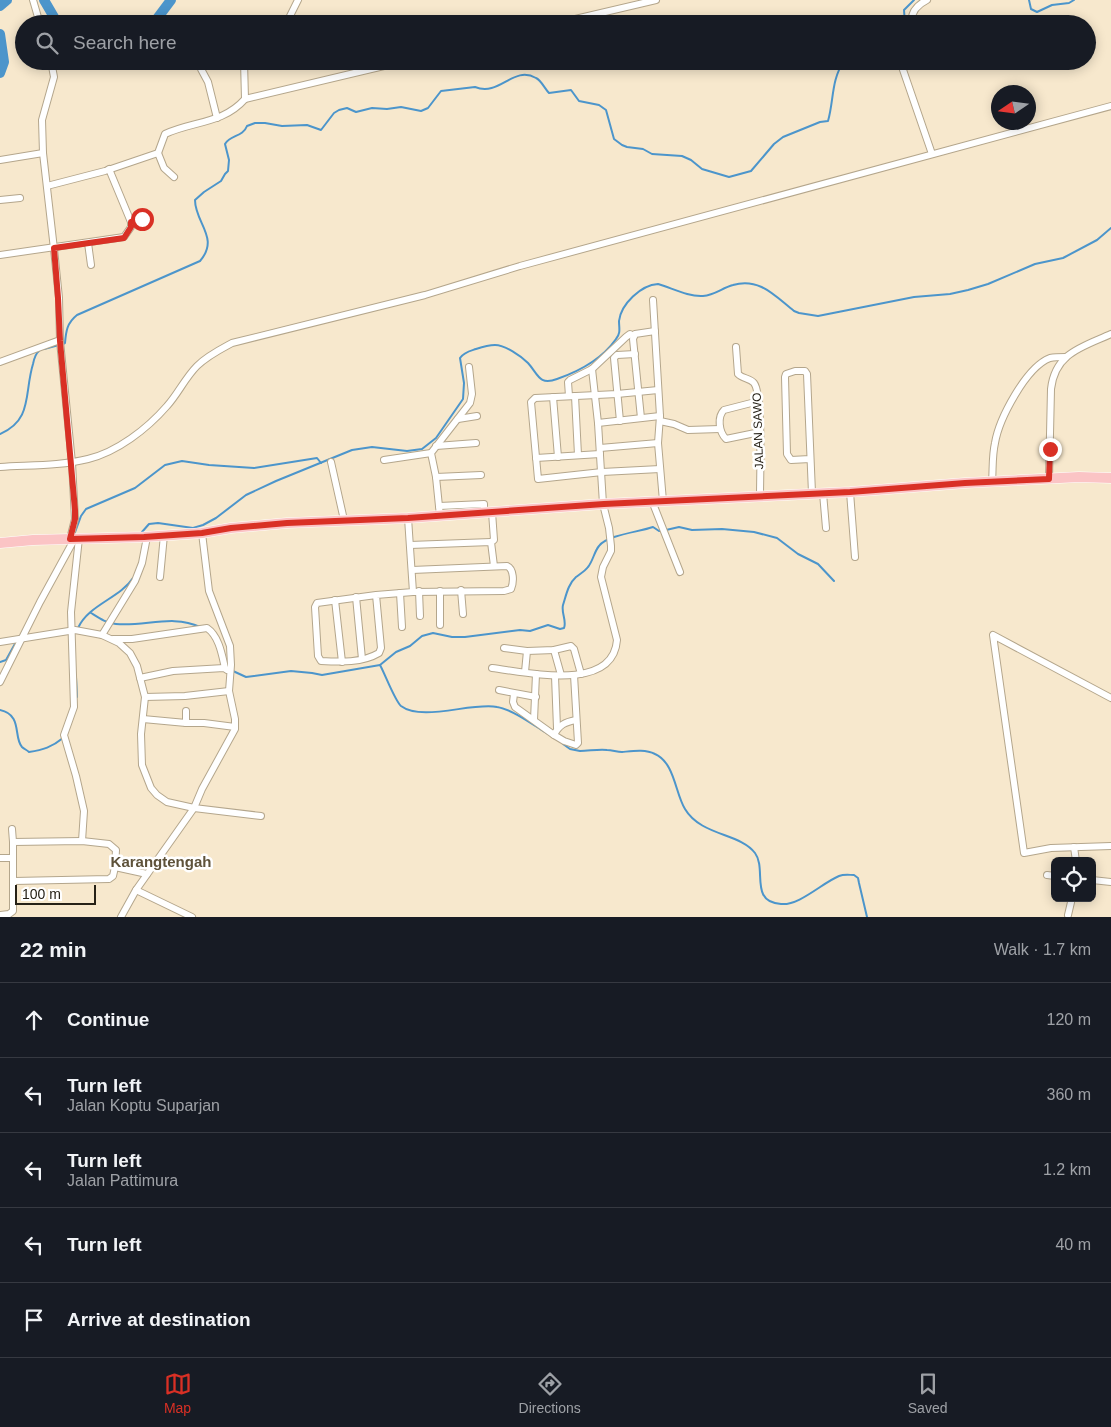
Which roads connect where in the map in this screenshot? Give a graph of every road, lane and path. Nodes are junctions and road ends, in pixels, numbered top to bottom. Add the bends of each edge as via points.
1 (33, 0) edge
2 (298, 0) edge
3 (656, 0) edge
4 (927, 0) edge
5 (37, 15) edge
6 (290, 15) edge
7 (592, 15) edge
8 (912, 15) edge
9 (53, 70) edge
10 (202, 70) edge
11 (244, 70) edge
12 (367, 70) edge
13 (903, 70) edge
14 (245, 99) junction
15 (1111, 106) edge
16 (217, 118) junction
17 (43, 153) junction
18 (158, 153) junction
19 (932, 154) junction
20 (0, 160) edge
21 (109, 169) junction
22 (169, 172) dead end
23 (47, 186) junction
24 (20, 198) dead end
25 (0, 200) edge
26 (142, 219) dead end
27 (131, 222) junction
28 (88, 243) junction
29 (54, 248) junction
30 (0, 255) edge
31 (91, 265) dead end
32 (653, 300) dead end
33 (655, 331) junction
34 (1111, 334) edge
35 (634, 336) junction
36 (60, 340) junction
37 (736, 347) dead end
38 (635, 354) junction
39 (1066, 357) junction
40 (0, 362) edge
41 (469, 367) dead end
42 (592, 369) junction
43 (658, 390) junction
44 (638, 393) junction
45 (618, 394) junction
46 (595, 395) junction
47 (572, 396) junction
48 (553, 398) junction
49 (759, 400) junction
50 (477, 416) dead end
51 (641, 418) junction
52 (458, 419) junction
53 (660, 419) junction
54 (620, 421) junction
55 (598, 423) junction
56 (720, 429) junction
57 (760, 432) junction
58 (476, 443) dead end
59 (658, 443) junction
60 (436, 446) junction
61 (600, 451) junction
62 (431, 453) junction
63 (578, 455) junction
64 (558, 457) junction
65 (536, 458) junction
66 (810, 459) junction
67 (384, 460) dead end
68 (331, 462) dead end
69 (72, 463) junction
70 (0, 467) edge
71 (660, 469) junction
72 (602, 472) junction
73 (481, 475) dead end
74 (436, 477) junction
75 (1111, 478) edge
76 (1049, 479) junction
77 (992, 482) junction
78 (850, 492) junction
79 (817, 493) junction
80 (760, 495) junction
81 (652, 501) junction
82 (663, 501) junction
83 (604, 504) junction
84 (439, 511) junction
85 (488, 512) junction
86 (408, 518) junction
87 (344, 520) junction
88 (826, 528) dead end
89 (202, 533) junction
90 (164, 535) junction
91 (144, 537) junction
92 (74, 539) junction
93 (491, 542) junction
94 (0, 543) edge
95 (410, 545) junction
96 (855, 557) dead end
97 (494, 566) junction
98 (412, 570) junction
99 (680, 572) dead end
100 (160, 577) dead end
101 (461, 590) junction
102 (440, 591) junction
103 (416, 592) junction
104 (400, 593) junction
105 (376, 595) junction
106 (356, 597) junction
107 (335, 600) junction
108 (463, 614) dead end
109 (420, 616) dead end
110 (440, 625) dead end
111 (402, 627) dead end
112 (75, 630) junction
113 (102, 635) junction
114 (20, 639) junction
115 (112, 639) junction
116 (0, 642) edge
117 (504, 648) dead end
118 (554, 650) junction
119 (527, 651) junction
120 (362, 659) junction
121 (342, 662) junction
122 (492, 668) dead end
123 (229, 669) junction
124 (525, 672) junction
125 (536, 674) junction
126 (578, 674) junction
127 (558, 676) junction
128 (140, 678) junction
129 (0, 682) edge
130 (499, 690) dead end
131 (229, 691) junction
132 (514, 694) junction
133 (145, 697) junction
134 (536, 697) junction
135 (1111, 698) edge
136 (186, 711) dead end
137 (143, 719) junction
138 (534, 720) junction
139 (576, 720) junction
140 (186, 723) junction
141 (235, 727) junction
142 (557, 728) junction
143 (554, 736) junction
144 (194, 808) junction
145 (262, 816) dead end
146 (12, 829) dead end
147 (82, 841) junction
148 (13, 842) junction
149 (1111, 846) edge
150 (1074, 847) junction
151 (1075, 857) edge
152 (0, 858) edge
153 (13, 858) junction
154 (116, 867) junction
155 (147, 874) junction
156 (1047, 875) dead end
157 (1051, 876) edge
158 (1096, 880) edge
159 (14, 881) junction
160 (1111, 882) edge
161 (136, 890) junction
162 (1071, 902) edge
163 (0, 915) edge
164 (1068, 915) dead end
165 (121, 917) edge
166 (192, 917) edge

1 - 5 street
2 - 6 street
3 - 7 street
4 - 8 street
9 - 17 street via 54,78 42,120
10 - 16 street
11 - 14 street
12 - 14 street
13 - 19 street
14 - 16 street via 234,111
15 - 19 street
16 - 18 street via 165,134
17 - 20 street
17 - 23 street
18 - 21 street
18 - 22 street
19 - 69 street via 425,295 232,343 200,363 162,412 134,436 100,456
21 - 23 street
21 - 27 street
23 - 29 street
24 - 25 street
26 - 27 street
27 - 28 street via 124,238
28 - 29 street
28 - 31 street
29 - 30 street
29 - 36 street
32 - 33 street
33 - 35 street
33 - 43 street
34 - 39 street
35 - 38 street
35 - 42 street via 630,334 622,340
36 - 40 street
36 - 69 street
37 - 49 street, JALAN SAWO via 738,374 755,384
38 - 44 street
38 - 45 street via 615,356
39 - 76 street via 1058,366 1052,383
39 - 77 street via 1049,359 1023,382 997,432
41 - 52 street via 472,398
42 - 46 street
42 - 47 street via 570,380
43 - 44 street
43 - 53 street
44 - 45 street
44 - 51 street
45 - 46 street
45 - 54 street
46 - 47 street
46 - 55 street
47 - 48 street
47 - 63 street
48 - 64 street
48 - 65 street via 532,400
49 - 56 street via 724,410 720,414
49 - 57 street, JALAN SAWO
50 - 52 street
51 - 53 street
51 - 54 street
52 - 60 street
53 - 56 street via 688,430
53 - 59 street
54 - 55 street
55 - 61 street
56 - 57 street via 726,439
57 - 80 street, JALAN SAWO
58 - 60 street
59 - 61 street
59 - 71 street
60 - 62 street
61 - 63 street
61 - 72 street
62 - 67 street
62 - 74 street
63 - 64 street
64 - 65 street
65 - 72 street via 539,479
66 - 66 street via 791,460 787,454 785,377 795,371 807,374
66 - 79 street
68 - 87 street
69 - 70 street
69 - 92 street
71 - 72 street
71 - 82 street
72 - 83 street
73 - 74 street
74 - 84 street
75 - 76 main road
76 - 77 main road
77 - 78 main road
78 - 79 main road
78 - 96 street
79 - 80 main road
79 - 88 street
80 - 82 main road
81 - 82 main road
81 - 83 main road
81 - 99 street
83 - 85 main road
83 - 126 street via 611,551 601,577 616,647 601,668
84 - 85 main road
84 - 86 main road
85 - 93 street via 494,540
86 - 87 main road
86 - 95 street
87 - 89 main road via 255,525
89 - 90 main road
89 - 123 street via 208,591 228,640
90 - 91 main road
90 - 100 street
91 - 92 main road
91 - 113 street via 142,563 135,581
92 - 94 main road
92 - 112 street via 71,612
92 - 114 street
93 - 95 street
93 - 97 street
95 - 98 street
97 - 98 street
97 - 101 street via 510,567 511,589
98 - 103 street
101 - 102 street
101 - 108 street
102 - 103 street
102 - 110 street
103 - 104 street
103 - 109 street
104 - 105 street
104 - 111 street
105 - 106 street
105 - 120 street via 380,650
106 - 107 street
106 - 120 street
107 - 121 street
107 - 121 street via 317,603 315,607 318,656 321,661
112 - 113 street
112 - 114 street
112 - 147 street via 74,707 64,738 84,811
113 - 115 street
114 - 116 street
114 - 129 street
115 - 123 street via 208,628
115 - 128 street via 130,653
117 - 119 street
118 - 119 street
118 - 126 street via 572,647
118 - 127 street
119 - 124 street
120 - 121 street
122 - 124 street
123 - 128 street via 173,671
123 - 131 street
124 - 125 street
125 - 127 street
125 - 134 street
126 - 127 street
126 - 139 street
127 - 142 street
128 - 133 street
130 - 132 street
131 - 133 street
131 - 141 street
132 - 134 street
132 - 138 street via 515,707
133 - 137 street
134 - 138 street
135 - 150 street via 993,635 1024,853
136 - 140 street
137 - 140 street
137 - 144 street via 142,765 151,788 162,800
138 - 143 street
139 - 142 street
139 - 143 street via 577,745
140 - 141 street
141 - 144 street
142 - 143 street
144 - 145 street
144 - 155 street
146 - 148 street
147 - 148 street
147 - 154 street via 112,845 116,850
148 - 153 street
149 - 150 street
150 - 151 street
152 - 153 street
153 - 159 street
154 - 155 street
154 - 159 street via 109,879
155 - 161 street
156 - 157 street
158 - 160 street
159 - 163 street via 13,911
161 - 165 street
161 - 166 street
162 - 164 street

